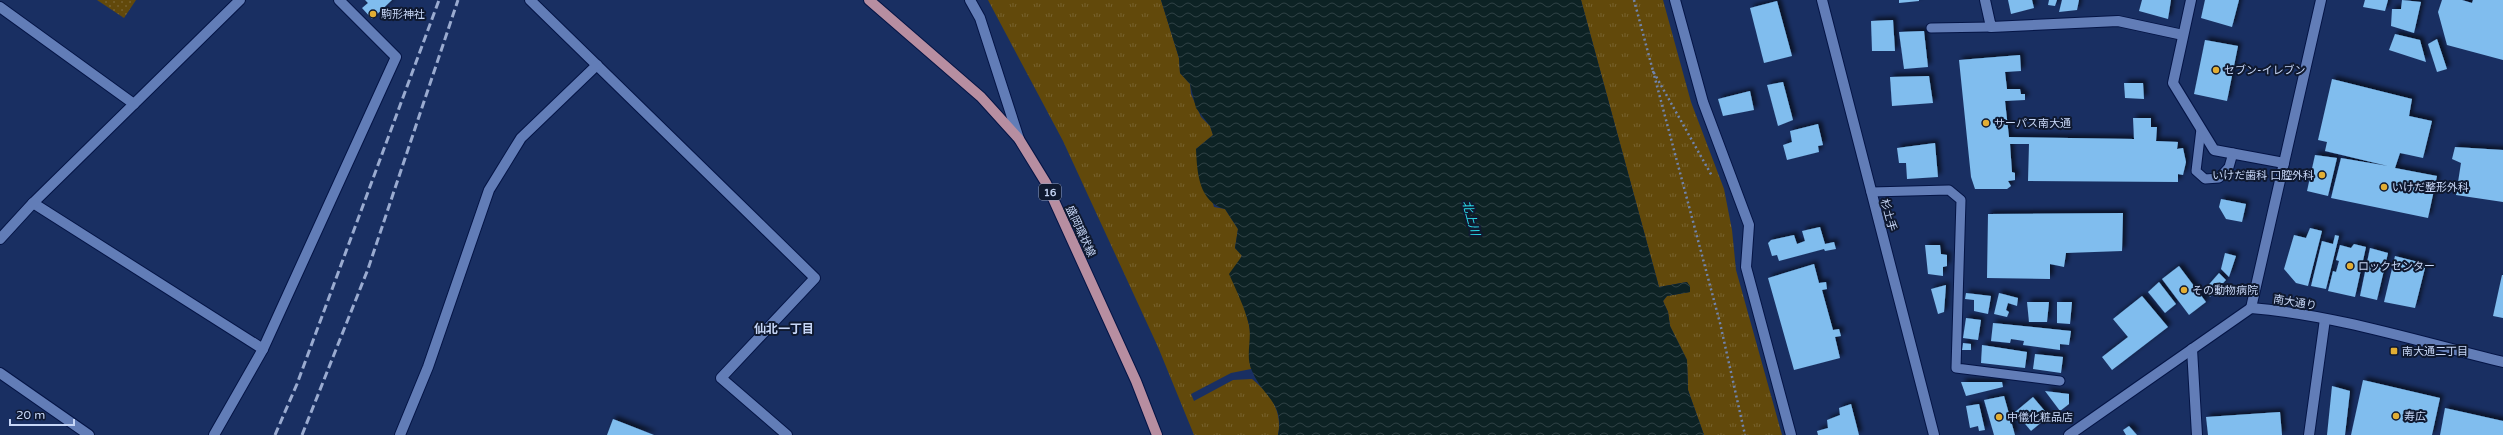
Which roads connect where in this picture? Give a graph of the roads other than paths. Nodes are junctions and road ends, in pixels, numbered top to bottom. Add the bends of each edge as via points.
1 (240, 0) edge
2 (339, 0) edge
3 (530, 0) edge
4 (870, 0) edge
5 (970, 0) edge
6 (1675, 0) edge
7 (1822, 0) edge
8 (1985, 0) edge
9 (2191, 0) edge
10 (2321, 0) edge
11 (0, 7) edge
12 (1991, 27) junction
13 (1931, 28) dead end
14 (2183, 36) junction
15 (597, 65) junction
16 (134, 104) junction
17 (2201, 129) junction
18 (1018, 139) junction
19 (2233, 153) junction
20 (2284, 163) junction
21 (1871, 192) junction
22 (33, 203) junction
23 (0, 239) edge
24 (2251, 308) junction
25 (2325, 319) junction
26 (263, 349) junction
27 (2192, 349) junction
28 (2503, 362) edge
29 (0, 373) edge
30 (2060, 381) dead end
31 (89, 435) edge
32 (214, 435) edge
33 (400, 435) edge
34 (787, 435) edge
35 (1158, 435) edge
36 (1790, 435) edge
37 (1934, 435) edge
38 (2070, 435) edge
39 (2197, 435) edge
40 (2309, 435) edge

1 - 16 street
2 - 26 street via 396,57
3 - 15 street
4 - 18 main road, 盛岡環状線 / 16 via 981,97
5 - 18 street via 980,18
6 - 36 street via 1703,102 1749,226 1746,267
7 - 21 street, 杉土手
8 - 12 street
9 - 14 street
10 - 20 street
11 - 16 street
12 - 13 lane
12 - 14 street via 2118,21
14 - 17 street via 2173,83
15 - 33 street via 521,138 489,190 428,367
15 - 34 street via 815,278 721,378
16 - 22 street
17 - 19 street via 2214,150
17 - 19 lane via 2196,172 2204,179 2219,178 2229,167
18 - 35 main road, 盛岡環状線 / 16 via 1046,183
19 - 20 street
20 - 24 street
21 - 30 lane via 1949,190 1960,200 1956,368
21 - 37 street, 杉土手
22 - 23 street
22 - 26 street
24 - 25 street, 南大通り
24 - 27 street
25 - 28 street, 南大通り
25 - 40 street
26 - 32 street
27 - 38 street
27 - 39 street
29 - 31 street

